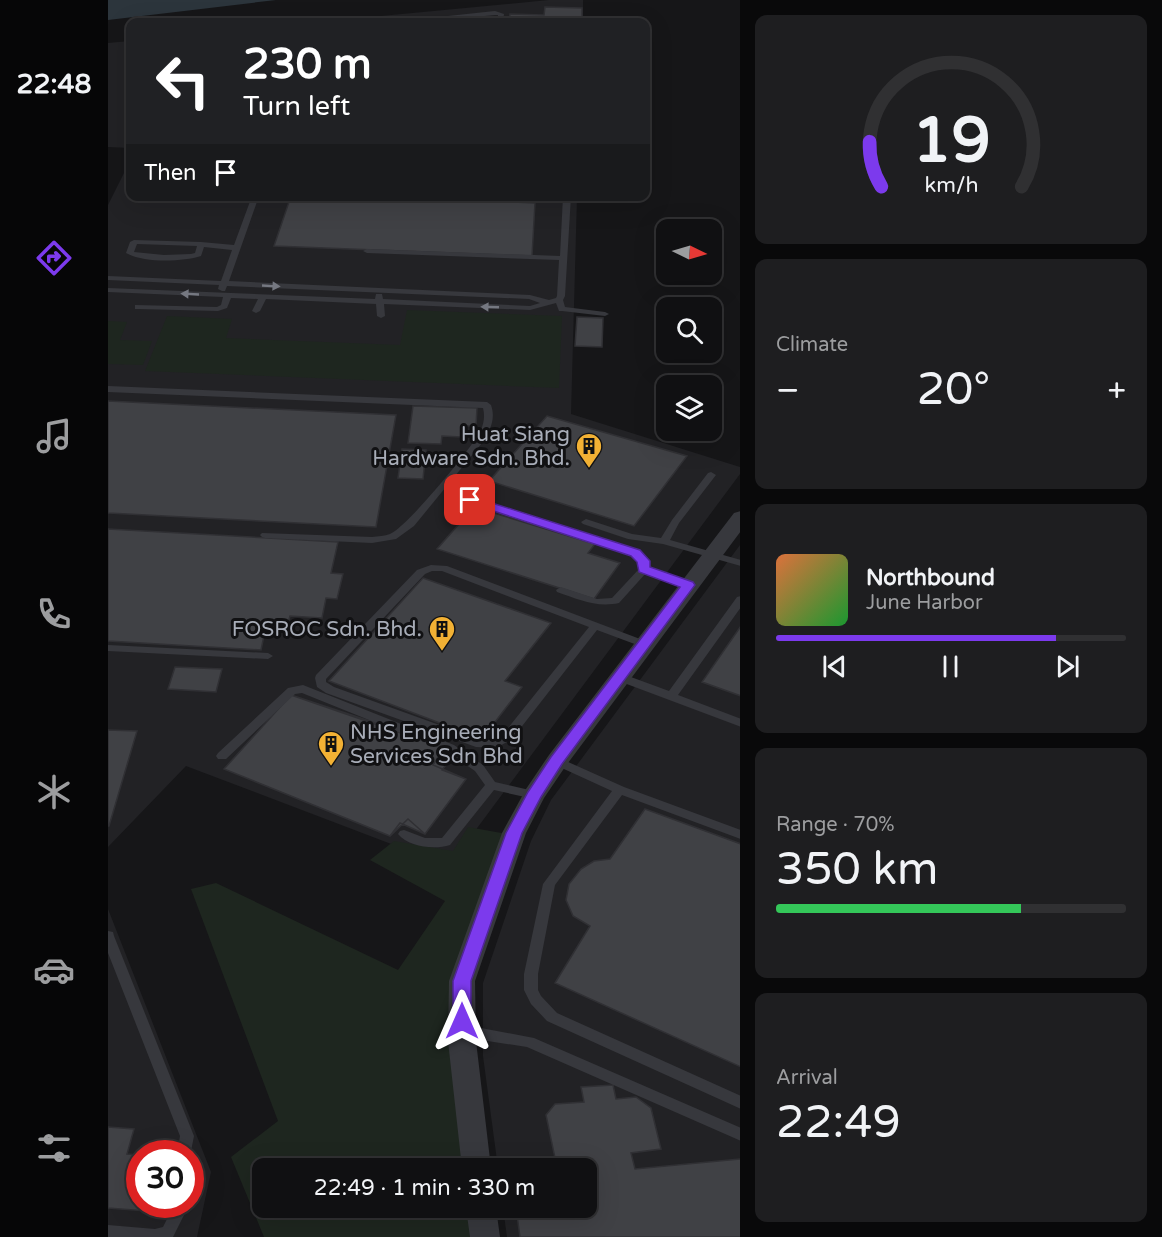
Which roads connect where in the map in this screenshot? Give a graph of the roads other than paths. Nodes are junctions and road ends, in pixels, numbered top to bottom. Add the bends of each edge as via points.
1 (448, 18) edge
2 (500, 18) edge
3 (254, 201) edge
4 (567, 201) edge
5 (201, 244) junction
6 (236, 248) junction
7 (367, 251) dead end
8 (562, 258) junction
9 (108, 278) edge
10 (148, 280) junction
11 (224, 283) junction
12 (302, 288) junction
13 (108, 290) edge
14 (380, 291) junction
15 (144, 292) junction
16 (457, 294) junction
17 (224, 296) junction
18 (262, 298) junction
19 (298, 299) junction
20 (559, 300) junction
21 (547, 302) junction
22 (379, 303) junction
23 (456, 305) junction
24 (138, 307) dead end
25 (256, 311) dead end
26 (605, 314) dead end
27 (381, 316) dead end
28 (108, 389) edge
29 (711, 475) dead end
30 (470, 500) dead end
31 (740, 518) edge
32 (586, 522) dead end
33 (265, 535) dead end
34 (664, 541) junction
35 (712, 553) junction
36 (740, 563) edge
37 (644, 569) junction
38 (688, 585) junction
39 (561, 590) dead end
40 (740, 600) edge
41 (595, 626) junction
42 (644, 644) junction
43 (108, 648) edge
44 (268, 656) dead end
45 (620, 677) junction
46 (671, 696) junction
47 (740, 723) edge
48 (222, 756) dead end
49 (556, 761) junction
50 (491, 784) junction
51 (620, 790) junction
52 (534, 795) junction
53 (404, 834) dead end
54 (740, 835) edge
55 (108, 936) edge
56 (462, 1041) junction
57 (740, 1103) edge
58 (740, 1135) edge
59 (186, 1140) edge
60 (475, 1158) edge
61 (175, 1218) edge
62 (483, 1218) edge
63 (108, 1232) edge
64 (486, 1237) edge

1 - 2 lane via 495,13 501,14
3 - 6 lane
4 - 8 lane
5 - 5 lane via 196,256 139,256 130,252 134,242
5 - 6 lane
6 - 11 lane
7 - 8 lane
8 - 20 lane
9 - 10 lane
10 - 11 lane
10 - 15 lane
11 -> 12 lane
11 - 17 lane
12 - 14 lane
12 - 19 lane
13 - 15 lane
14 - 16 lane
14 - 22 lane
17 -> 15 lane
16 - 21 lane via 530,297
16 - 23 lane
17 - 18 lane
17 - 24 lane via 224,306 218,309
18 - 19 lane
18 - 25 lane
19 - 22 lane
20 - 21 lane
20 - 26 lane via 562,309
21 -> 23 lane via 530,308
22 - 23 lane
22 - 27 lane
28 - 33 lane via 487,405 490,416 479,441 411,524 393,537 372,540
29 - 34 lane
30 - 37 lane via 636,553 644,561
31 - 35 street
32 - 34 lane via 631,537
34 - 35 lane
35 - 36 lane
35 - 38 street
37 - 38 lane
37 - 39 lane via 615,601 596,602
38 - 42 street
40 - 46 lane
41 - 41 lane via 443,568 431,568 421,572 320,678 321,684 480,744 496,744 508,736
41 - 42 lane
42 - 45 street
43 - 44 lane
45 - 46 lane
45 - 49 street
46 - 47 lane
48 - 50 lane via 292,691 303,689 450,748 479,768
49 - 51 lane
49 - 52 street
50 - 52 lane
50 - 53 lane via 446,842 423,843
51 - 54 lane
51 - 57 lane via 549,884 531,990 552,1017
52 - 56 street via 514,833 462,981
55 - 59 lane
56 - 58 lane via 481,1034 529,1042
56 - 60 street
61 - 63 lane via 168,1232 155,1236
62 - 64 street

